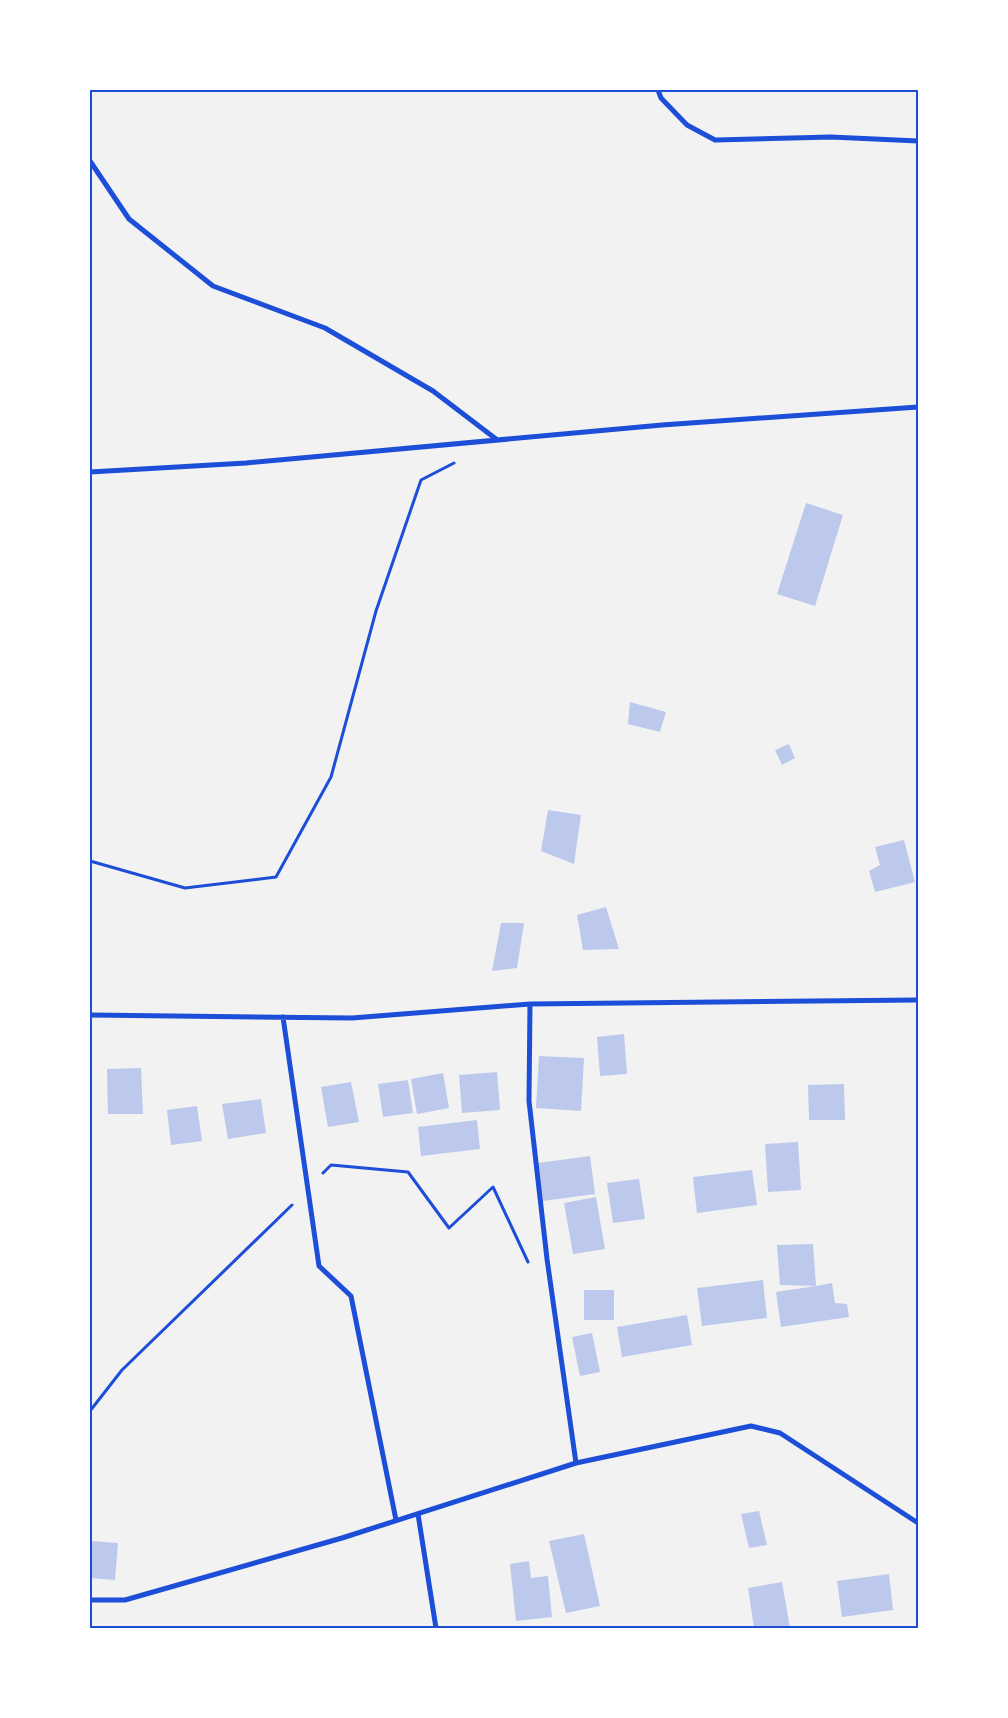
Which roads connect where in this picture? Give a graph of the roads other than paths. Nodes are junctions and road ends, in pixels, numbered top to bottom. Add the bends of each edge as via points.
1 (658, 90) edge
2 (918, 141) edge
3 (90, 162) edge
4 (918, 407) edge
5 (497, 439) junction
6 (90, 472) edge
7 (918, 1000) edge
8 (530, 1004) junction
9 (90, 1015) edge
10 (283, 1017) junction
11 (576, 1463) junction
12 (418, 1514) junction
13 (396, 1520) junction
14 (918, 1523) edge
15 (90, 1600) edge
16 (436, 1628) edge

1 - 2 street via 660,98 687,125 715,140 831,137
3 - 5 street via 129,219 212,286 325,328 433,391
4 - 5 street
5 - 6 street via 246,463
7 - 8 street
8 - 10 street via 352,1018
8 - 11 street via 529,1101 547,1260
9 - 10 street
10 - 13 street via 319,1266 351,1296
11 - 12 street
11 - 14 street via 751,1426 780,1433
12 - 13 street
12 - 16 street
13 - 15 street via 125,1600

